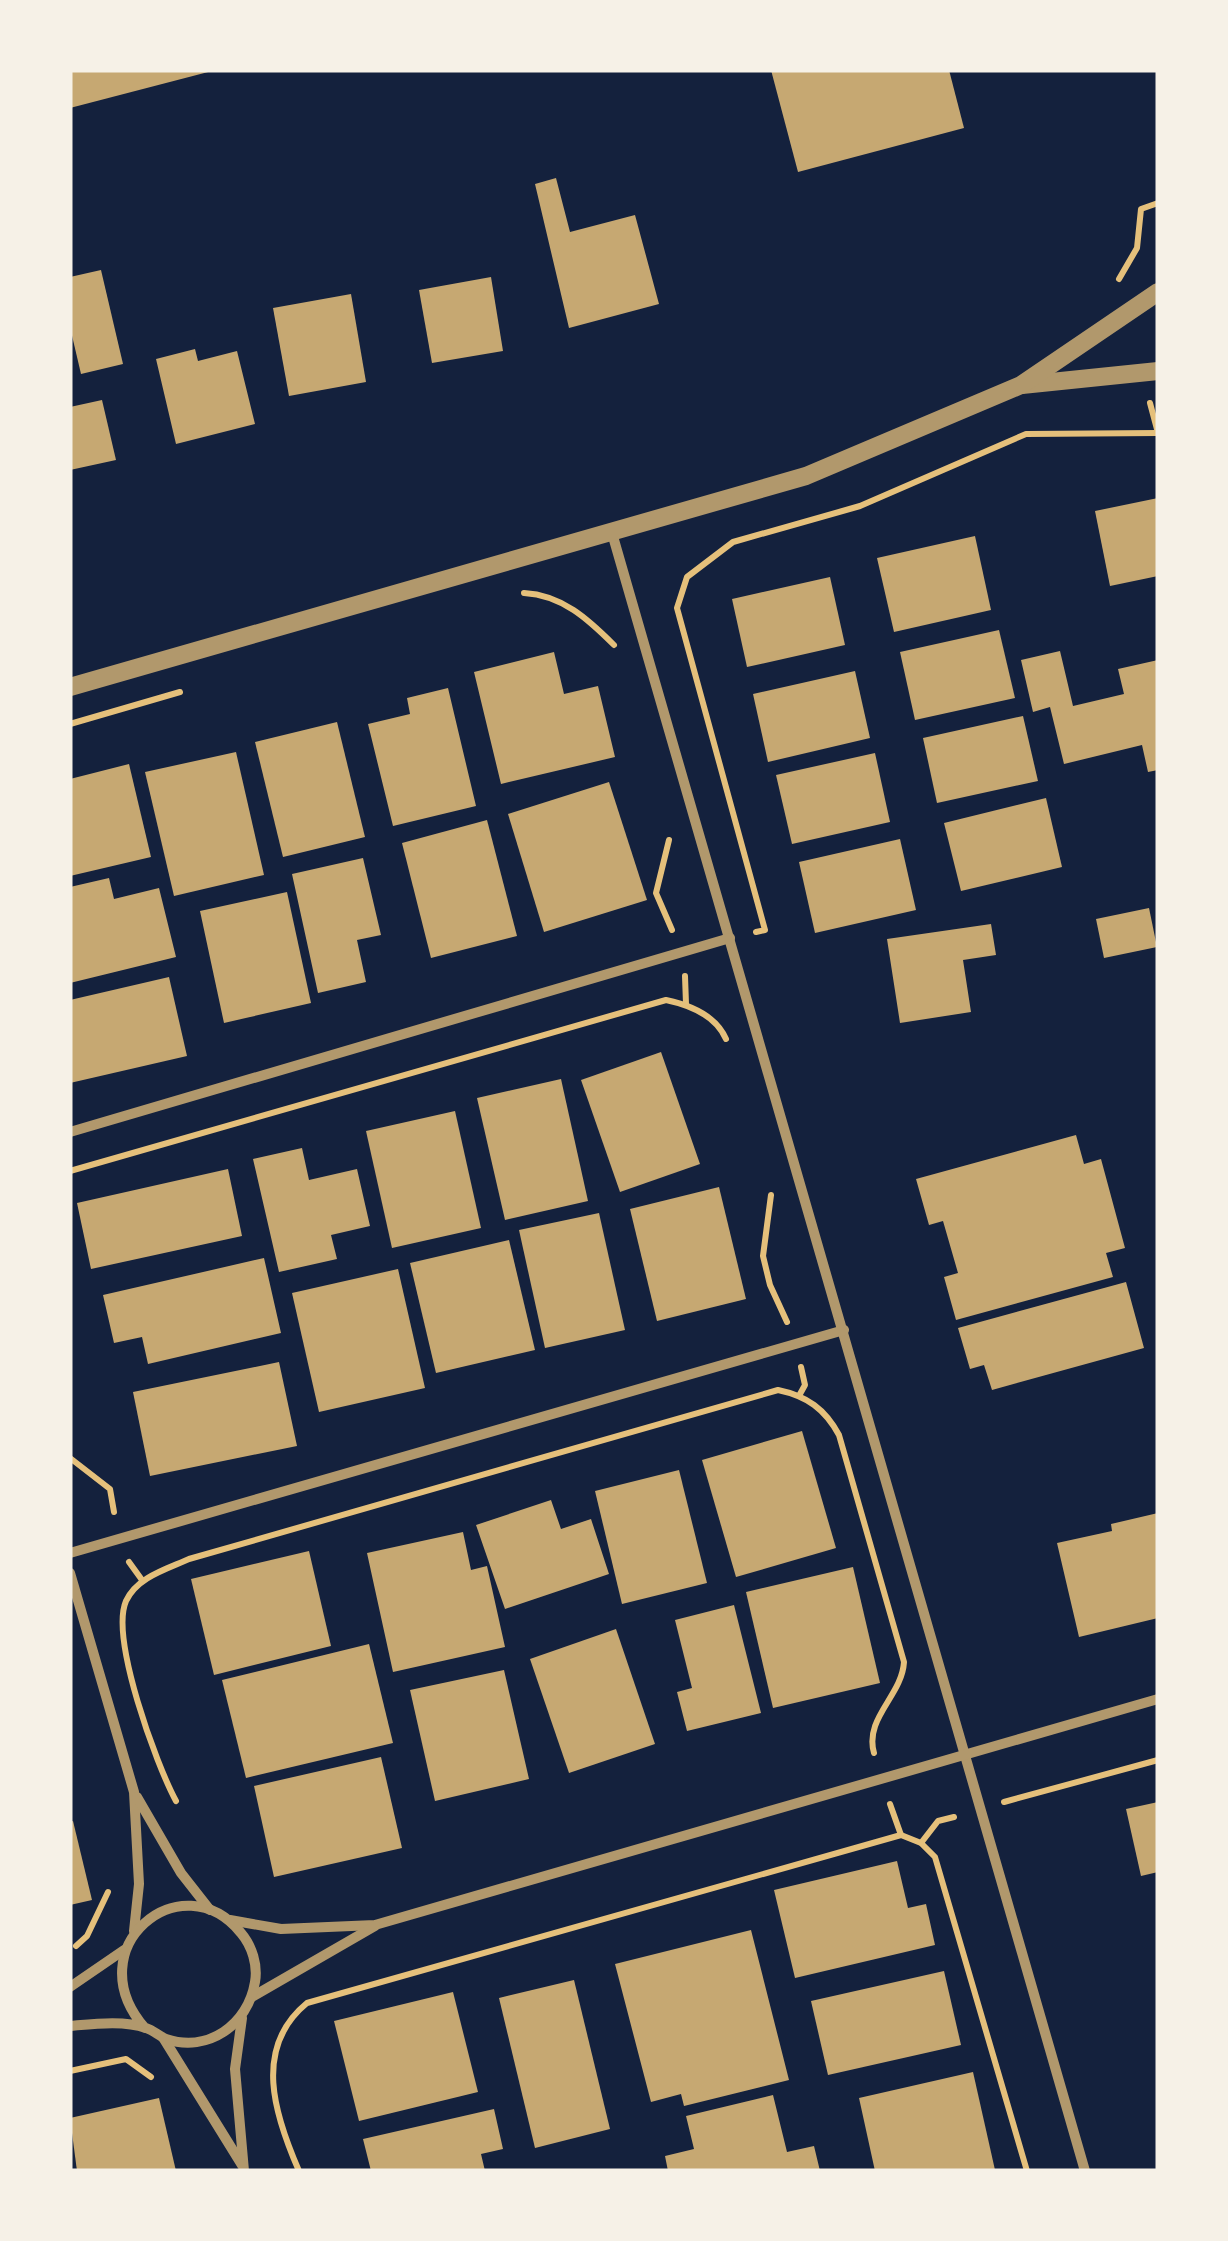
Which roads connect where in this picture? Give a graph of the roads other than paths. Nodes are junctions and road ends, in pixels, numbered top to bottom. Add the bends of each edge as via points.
1 (1158, 292) edge
2 (1158, 371) edge
3 (1021, 385) junction
4 (612, 533) junction
5 (70, 687) edge
6 (730, 938) junction
7 (70, 1132) edge
8 (844, 1330) junction
9 (70, 1553) edge
10 (70, 1573) edge
11 (1158, 1699) edge
12 (965, 1755) junction
13 (134, 1792) junction
14 (210, 1910) junction
15 (230, 1920) junction
16 (376, 1926) junction
17 (134, 1932) junction
18 (124, 1950) junction
19 (70, 1987) edge
20 (252, 1997) junction
21 (242, 2017) junction
22 (70, 2026) edge
23 (145, 2028) junction
24 (164, 2038) junction
25 (243, 2168) edge
26 (1085, 2171) edge

1 - 3 street
2 - 3 street
3 - 4 street via 806,476
4 - 5 street
4 - 6 street
6 - 7 street
6 - 8 street
8 - 9 street
8 - 12 street
10 - 13 street
11 - 12 street
12 - 16 street
12 - 26 street
13 - 14 street
13 - 17 street
14 - 15 street
14 - 17 street via 168,1909
15 - 16 street via 281,1929
15 - 20 street via 254,1956
16 - 20 street
17 - 18 street
18 - 19 street
18 - 23 street via 122,1991
20 - 21 street
21 - 24 street via 208,2041
21 - 25 street via 235,2069
22 - 23 street
23 - 24 street
24 - 25 street

